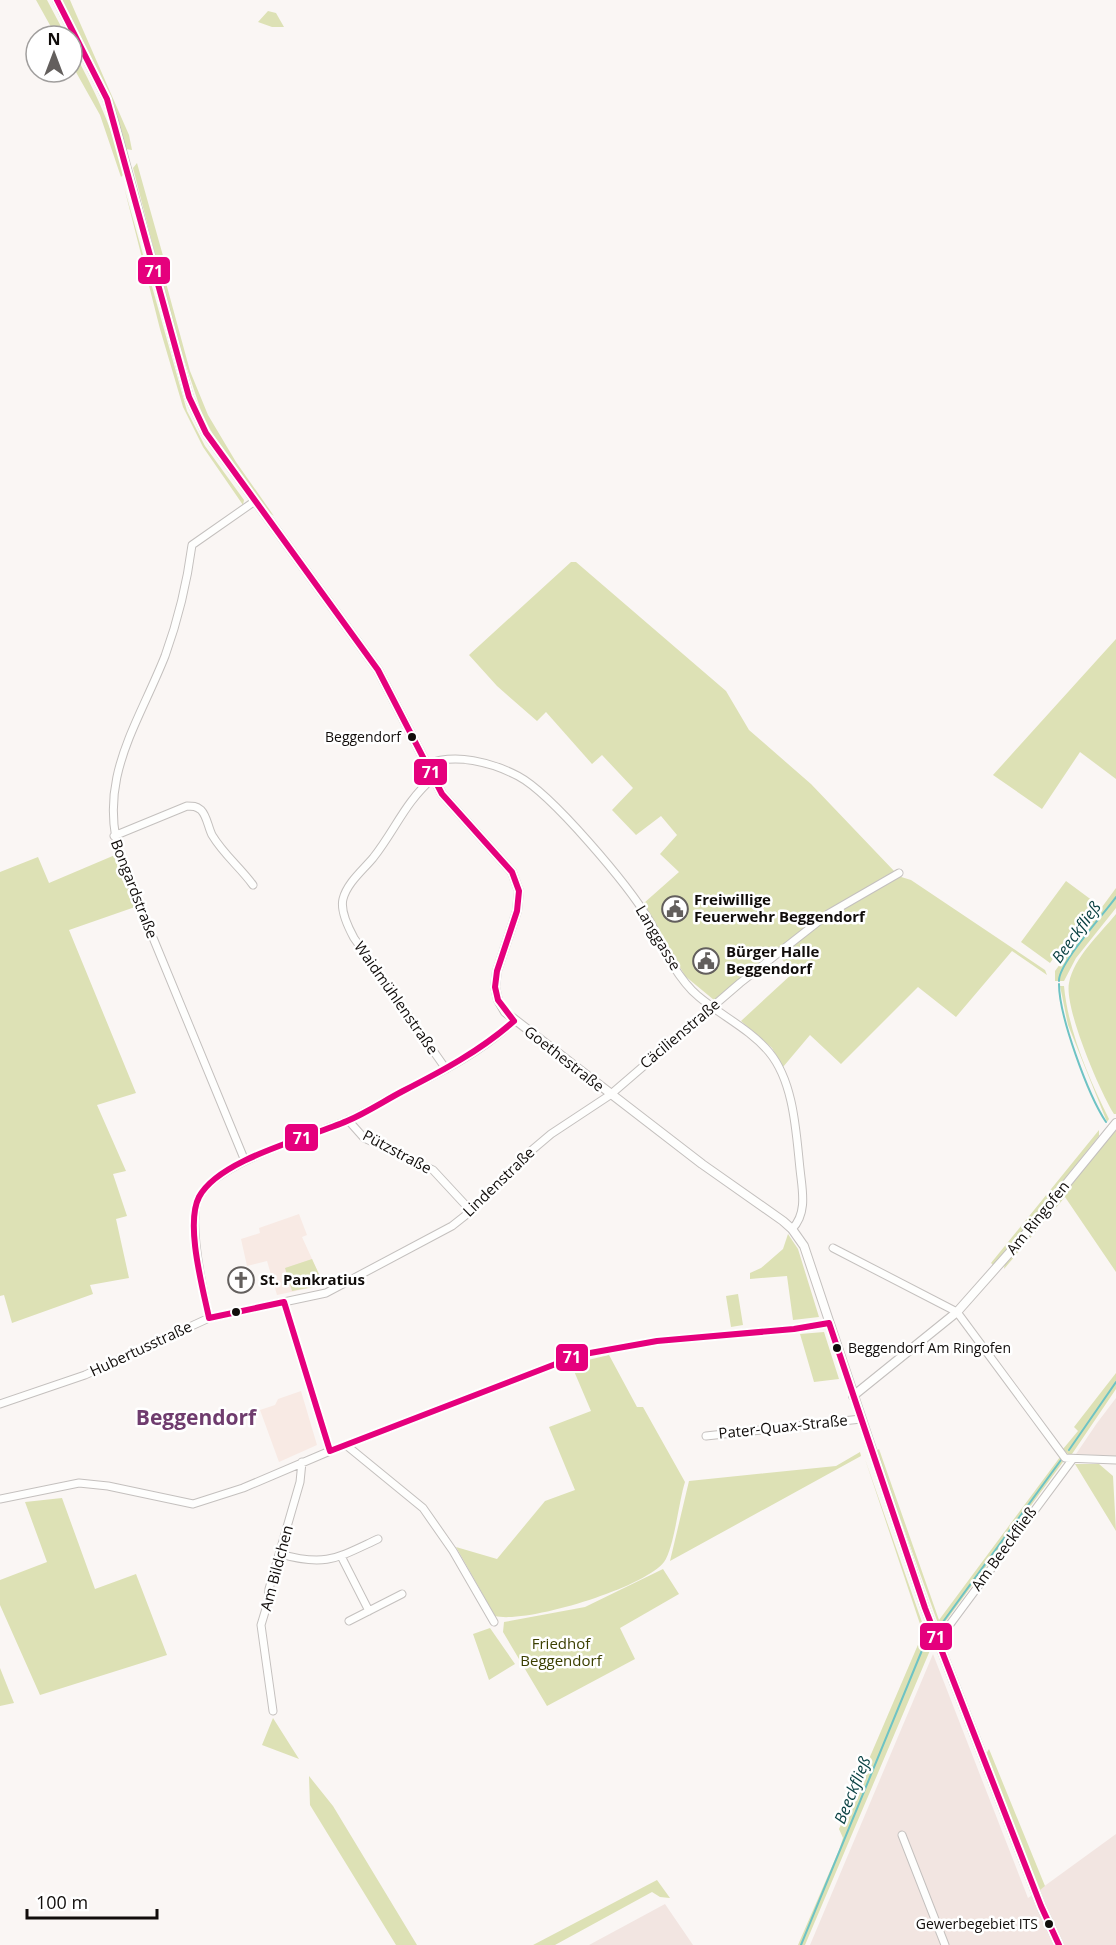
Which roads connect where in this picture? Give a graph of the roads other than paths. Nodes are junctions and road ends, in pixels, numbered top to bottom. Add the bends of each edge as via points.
1 (57, 0) edge
2 (255, 501) junction
3 (427, 764) junction
4 (434, 777) junction
5 (114, 836) junction
6 (899, 873) dead end
7 (254, 885) dead end
8 (713, 1008) junction
9 (514, 1021) junction
10 (446, 1069) junction
11 (610, 1095) junction
12 (348, 1120) junction
13 (1116, 1123) edge
14 (245, 1161) junction
15 (471, 1211) junction
16 (792, 1229) junction
17 (833, 1248) dead end
18 (284, 1302) junction
19 (957, 1312) junction
20 (208, 1318) junction
21 (829, 1323) junction
22 (853, 1396) junction
23 (0, 1404) edge
24 (861, 1419) junction
25 (706, 1436) dead end
26 (346, 1445) junction
27 (330, 1451) junction
28 (1072, 1460) junction
29 (1116, 1460) edge
30 (302, 1462) junction
31 (0, 1499) edge
32 (378, 1539) dead end
33 (280, 1554) junction
34 (341, 1556) junction
35 (402, 1594) dead end
36 (369, 1611) junction
37 (349, 1621) dead end
38 (494, 1622) dead end
39 (936, 1638) junction
40 (273, 1711) dead end
41 (902, 1835) dead end
42 (945, 1945) edge
43 (1059, 1945) edge

1 - 2 street, Goethestraße via 114,121 189,397 206,433
2 - 3 street, Goethestraße via 378,670
2 - 5 street, Bongardstraße via 192,545 180,610 121,757 114,789
3 - 4 street, Goethestraße
3 - 8 street, Langgasse via 456,758 520,777 549,802 626,888 649,919 671,963 695,994
4 - 9 street, Goethestraße via 442,794 507,863 517,884 517,911 495,987 498,1000
4 - 10 street, Waidmühlenstraße via 415,793 342,901 354,938
5 - 7 street via 187,806 196,807 203,811 226,857 239,864
5 - 14 street, Bongardstraße
6 - 8 street, Cäcilienstraße via 828,914
8 - 11 street, Cäcilienstraße
8 - 16 street, Langgasse via 770,1052 788,1091 802,1194 800,1222
9 - 10 street via 484,1047
9 - 11 street, Goethestraße
10 - 12 street
11 - 15 street, Lindenstraße via 574,1117 525,1156
11 - 16 street, Goethestraße
12 - 14 street
12 - 15 street, Pützstraße via 364,1138 433,1170
13 - 19 street, Am Ringofen
14 - 20 street via 206,1186 194,1209
15 - 18 street, Lindenstraße via 452,1226 326,1293
16 - 21 street, Goethestraße via 804,1246
17 - 19 street
18 - 20 street, Hubertusstraße
18 - 27 street
19 - 22 street, Am Ringofen
19 - 28 street via 1062,1454
20 - 23 street, Hubertusstraße via 85,1375
21 - 22 street, Goethestraße
21 - 26 street via 657,1341 579,1355
22 - 24 street, Goethestraße
24 - 25 street, Pater-Quax-Straße
24 - 39 street, Goethestraße
26 - 27 street
26 - 38 street via 423,1508
27 - 30 street
28 - 29 street
28 - 39 street, Am Beeckfließ
30 - 31 street via 243,1488 193,1504 79,1483
30 - 33 street, Am Bildchen
32 - 34 street
33 - 34 street via 315,1562
33 - 40 street, Am Bildchen via 261,1625
34 - 36 street
35 - 36 street
36 - 37 street
39 - 43 street, Goethestraße
41 - 42 street

